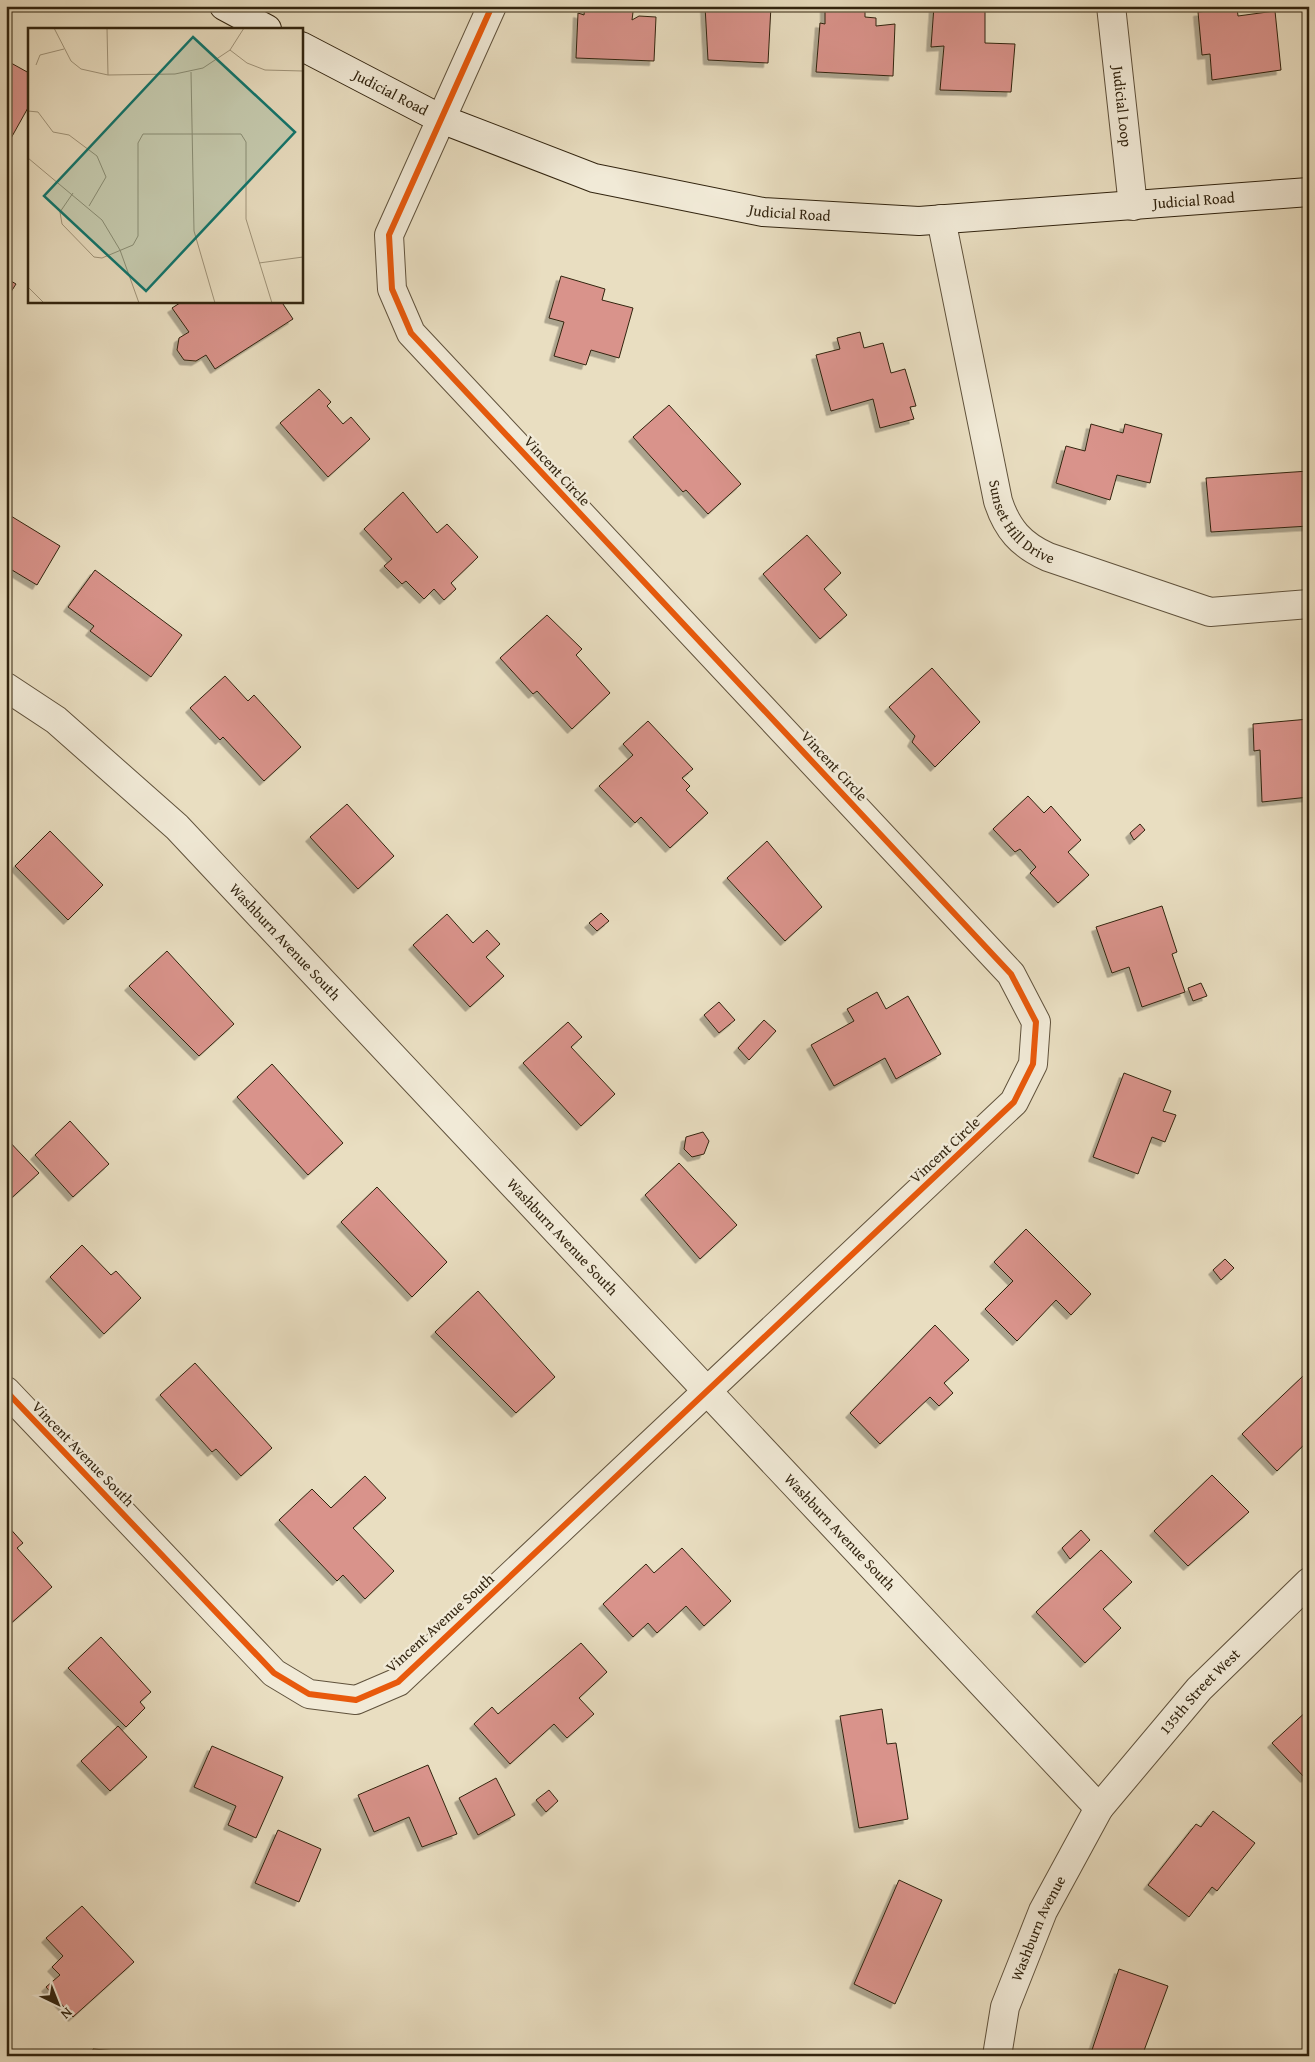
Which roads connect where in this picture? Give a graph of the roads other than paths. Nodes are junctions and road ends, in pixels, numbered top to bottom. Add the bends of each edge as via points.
1 (224, 6) edge
2 (492, 6) edge
3 (1111, 6) edge
4 (265, 28) edge
5 (302, 47) edge
6 (441, 119) junction
7 (1309, 192) edge
8 (1133, 206) junction
9 (941, 219) junction
10 (1309, 604) edge
11 (6, 687) edge
12 (6, 1391) edge
13 (707, 1392) junction
14 (1309, 1582) edge
15 (1099, 1808) junction
16 (997, 2056) edge

1 - 4 street
2 - 6 street
3 - 8 street, Judicial Loop
5 - 6 street, Judicial Road
6 - 9 street, Judicial Road via 594,178 763,212 919,222
6 - 13 street, Vincent Circle via 389,235 392,289 411,332 1011,974 1036,1022 1033,1064 1014,1102
7 - 8 street, Judicial Road
8 - 9 street, Judicial Road
9 - 10 street, Sunset Hill Drive via 998,501 1004,520 1015,535 1030,549 1048,558 1210,612
11 - 13 street, Washburn Avenue South via 56,720 177,827
12 - 13 street, Vincent Avenue South via 274,1673 309,1694 356,1700 398,1682
13 - 15 street, Washburn Avenue South
14 - 15 street, 135th Street West via 1199,1689
15 - 16 street, Washburn Avenue via 1043,1911 1005,2007

